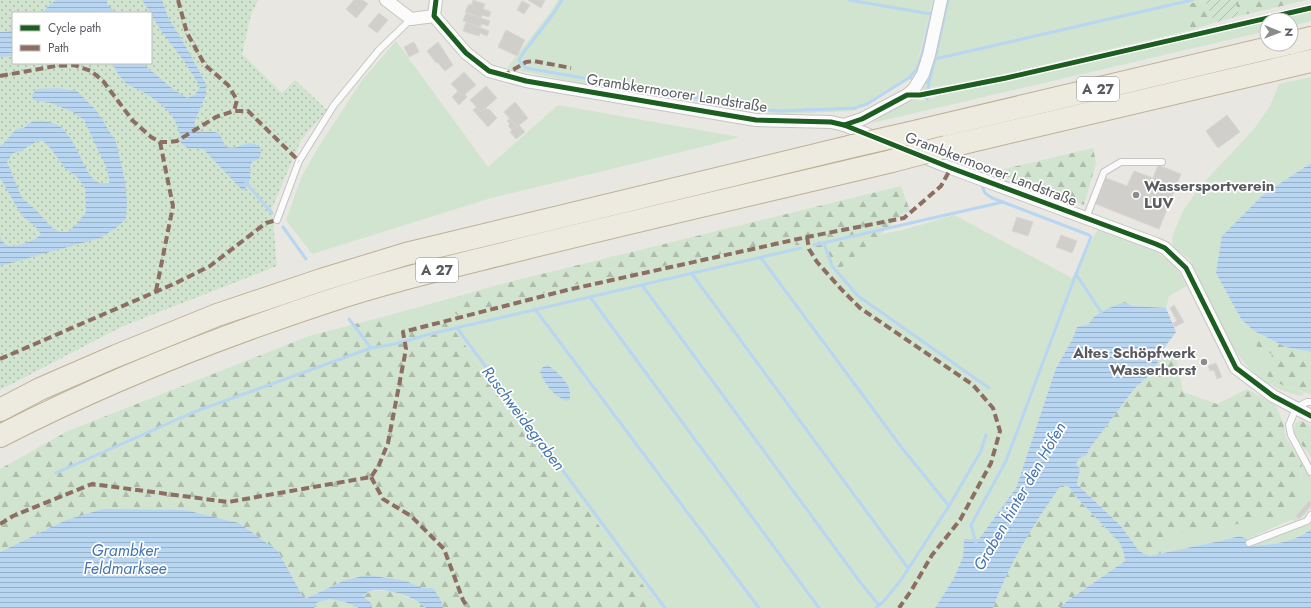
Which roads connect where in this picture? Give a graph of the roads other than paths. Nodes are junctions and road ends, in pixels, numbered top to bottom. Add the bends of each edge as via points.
1 (386, 0) edge
2 (436, 0) edge
3 (941, 0) edge
4 (1311, 8) edge
5 (434, 16) junction
6 (411, 19) junction
7 (1311, 38) edge
8 (1299, 41) edge
9 (1259, 50) edge
10 (1311, 62) edge
11 (907, 95) junction
12 (844, 125) junction
13 (1162, 162) dead end
14 (1086, 218) junction
15 (277, 220) dead end
16 (1311, 402) edge
17 (1296, 408) junction
18 (0, 410) edge
19 (1311, 416) edge
20 (0, 436) edge
21 (1311, 472) edge
22 (1311, 515) edge
23 (1249, 543) dead end

1 - 6 street
2 - 5 street
3 - 11 street via 923,74
4 - 11 lane via 1006,78 920,95
5 - 6 street
5 - 12 street, Grambkermoorer Landstraße via 466,54 489,71 503,76 756,120 831,122
6 - 15 lane via 378,50 334,105 299,161
7 - 8 highway
9 - 18 highway, A 27, bridge via 406,254 210,318 40,389
10 - 20 highway, A 27, bridge via 532,246 411,277 328,301 225,337 126,376
11 - 12 street via 862,120
12 - 14 street, Grambkermoorer Landstraße
13 - 14 lane via 1121,162 1104,172
14 - 17 street, Grambkermoorer Landstraße via 1165,248 1186,268 1236,368 1273,396
16 - 17 lane
17 - 19 street, Grambkermoorer Landstraße
17 - 21 lane via 1289,425 1291,435
22 - 23 lane via 1307,521

